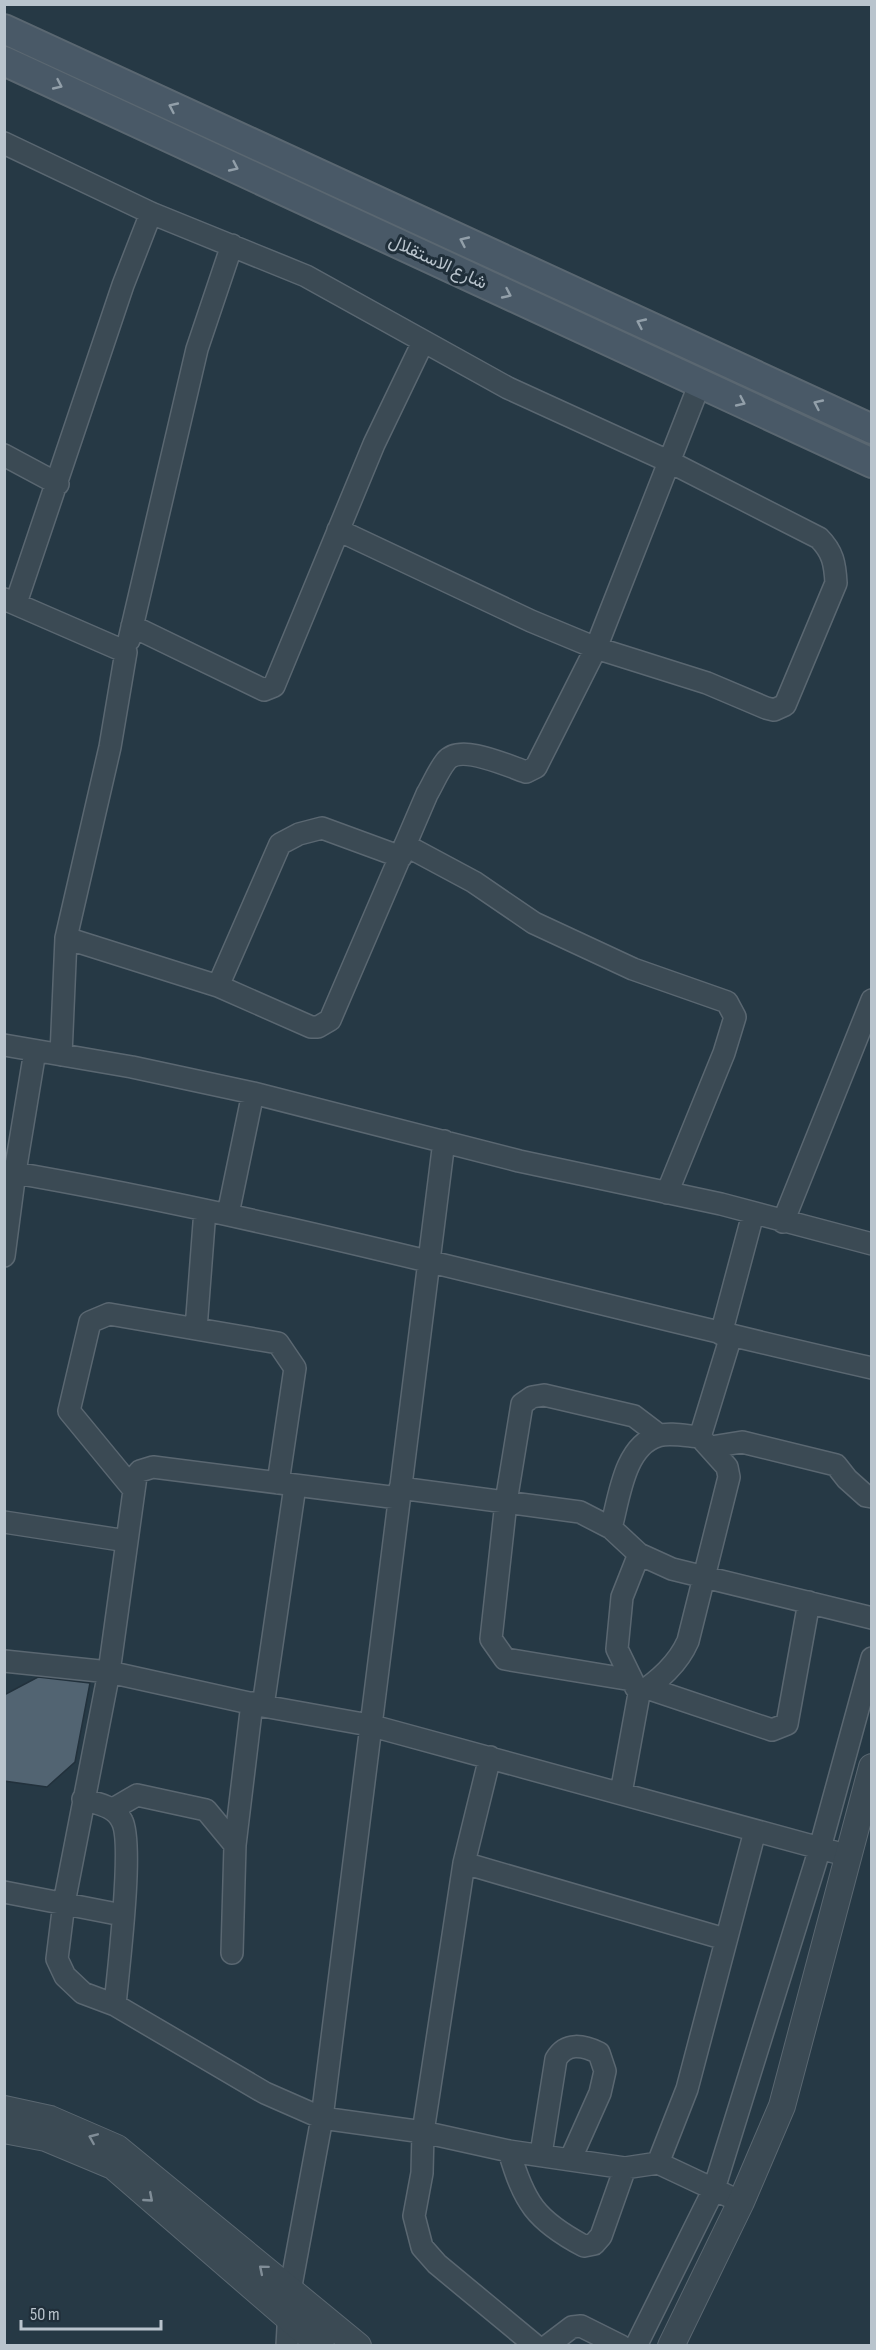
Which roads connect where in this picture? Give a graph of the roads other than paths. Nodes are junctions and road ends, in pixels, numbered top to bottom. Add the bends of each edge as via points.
1 (4, 29) edge
2 (4, 61) edge
3 (4, 143) edge
4 (151, 213) junction
5 (232, 245) junction
6 (423, 342) junction
7 (700, 383) junction
8 (872, 429) edge
9 (4, 455) edge
10 (670, 462) junction
11 (872, 463) edge
12 (58, 484) junction
13 (338, 530) junction
14 (10, 601) edge
15 (132, 626) junction
16 (596, 648) junction
17 (126, 652) junction
18 (403, 851) junction
19 (66, 938) junction
20 (218, 986) junction
21 (872, 1000) edge
22 (4, 1045) edge
23 (35, 1051) junction
24 (61, 1055) junction
25 (253, 1093) junction
26 (444, 1142) junction
27 (10, 1172) edge
28 (667, 1192) junction
29 (206, 1210) junction
30 (228, 1214) junction
31 (753, 1214) junction
32 (783, 1222) junction
33 (872, 1244) edge
34 (4, 1256) edge
35 (429, 1262) junction
36 (196, 1329) junction
37 (726, 1335) junction
38 (872, 1368) edge
39 (658, 1435) junction
40 (705, 1442) junction
41 (287, 1485) junction
42 (134, 1490) junction
43 (399, 1493) junction
44 (872, 1497) edge
45 (506, 1502) junction
46 (4, 1522) edge
47 (611, 1528) junction
48 (127, 1540) junction
49 (639, 1554) junction
50 (703, 1576) junction
51 (809, 1602) junction
52 (872, 1618) edge
53 (872, 1658) edge
54 (4, 1661) edge
55 (109, 1672) junction
56 (639, 1688) junction
57 (257, 1705) junction
58 (369, 1725) junction
59 (490, 1757) junction
60 (872, 1767) edge
61 (621, 1793) junction
62 (83, 1799) junction
63 (113, 1809) junction
64 (756, 1831) junction
65 (235, 1845) junction
66 (820, 1848) junction
67 (849, 1856) junction
68 (464, 1863) junction
69 (4, 1892) edge
70 (64, 1903) junction
71 (122, 1916) junction
72 (725, 1939) junction
73 (232, 1953) dead end
74 (115, 2005) junction
75 (4, 2109) edge
76 (322, 2118) junction
77 (4, 2130) edge
78 (423, 2132) junction
79 (509, 2151) junction
80 (541, 2154) junction
81 (571, 2158) junction
82 (658, 2163) junction
83 (625, 2168) junction
84 (714, 2189) junction
85 (741, 2202) junction
86 (290, 2291) junction
87 (288, 2334) edge
88 (321, 2346) edge
89 (358, 2346) edge
90 (536, 2346) edge
91 (547, 2346) edge
92 (621, 2346) edge
93 (636, 2346) edge
94 (671, 2346) edge

8 -> 1 main road, شارع الاستقلال
2 -> 7 main road, شارع الاستقلال
3 - 4 street
4 - 5 street
4 - 12 street via 119,295
5 - 6 street via 306,276
5 - 15 street via 197,349
6 - 10 street via 508,388
6 - 13 street
7 - 10 street
7 -> 11 main road, شارع الاستقلال
9 - 12 street
10 - 16 street
10 - 16 street via 819,538 836,564 836,584 785,705 779,709 766,708 707,683
12 - 14 street
13 - 15 street via 274,686 268,689
13 - 16 street
14 - 17 street
15 - 17 street
16 - 18 street via 536,767 526,772 471,754 453,755 427,794
17 - 19 street via 110,747
18 - 20 street via 322,828 280,844
18 - 20 street via 330,1020 324,1025 311,1027
18 - 28 street via 474,882 534,923 633,969 732,1006 735,1017 724,1053
19 - 20 street
19 - 24 street
21 - 32 street
22 - 23 street
23 - 24 street
23 - 27 street
24 - 25 street
25 - 26 street
25 - 30 street
26 - 28 street
26 - 35 street
27 - 29 street via 91,1184
27 - 34 street
28 - 31 street
29 - 30 street
29 - 36 street
30 - 35 street
31 - 32 street
31 - 37 street
32 - 33 street
35 - 37 street
35 - 43 street
36 - 41 street via 278,1342 295,1368
36 - 42 street via 109,1314 90,1322 69,1411
37 - 38 street
37 - 40 street
39 - 40 street
39 - 45 street via 634,1416 544,1395 532,1397 522,1404
39 - 47 street via 642,1444 627,1470
40 - 44 street via 742,1442 836,1465 866,1496
40 - 50 street via 727,1467 729,1477
41 - 42 street via 153,1467 140,1471
41 - 43 street
41 - 57 street
42 - 48 street
43 - 45 street
43 - 58 street
45 - 47 street via 580,1512
45 - 56 street via 491,1640 506,1659
46 - 48 street
47 - 49 street
48 - 55 street
49 - 50 street via 672,1569
49 - 56 street via 622,1597 616,1649
50 - 51 street
50 - 56 street via 683,1652 657,1681
51 - 52 street
51 - 56 street via 787,1724 772,1730
53 - 66 street
54 - 55 street
55 - 57 street
55 - 62 street
56 - 61 street
57 - 58 street
57 - 65 street
58 - 59 street
58 - 76 street
59 - 61 street
59 - 68 street
60 - 67 street
61 - 64 street
62 - 63 street
62 - 70 street
63 - 65 street via 137,1795 206,1810
63 - 71 street via 123,1822 127,1849
64 - 66 street
64 - 72 street
65 - 73 street
66 - 67 street
66 - 84 street
67 - 85 street via 782,2106
68 - 72 street
68 - 78 street
69 - 70 street
70 - 71 street
70 - 74 street via 57,1959 65,1977 82,1992
71 - 74 street
72 - 82 street via 687,2089
74 - 76 street via 265,2093
86 -> 75 street via 117,2148 50,2119
76 - 78 street
76 - 86 street
77 -> 87 street via 46,2138 113,2166
78 - 79 street
78 - 90 street via 422,2173 414,2216 422,2247 437,2264
79 - 80 street
79 - 83 street via 521,2190 535,2211 584,2246 594,2244 601,2236
80 - 81 street
80 - 81 street via 556,2059 561,2051 572,2046 588,2047 599,2054 605,2071 600,2093
81 - 83 street
82 - 83 street
82 - 84 street
84 - 85 street
84 - 93 street
85 - 94 street
86 - 87 street
86 - 89 street
87 - 88 street
91 - 92 street via 572,2327 581,2326

